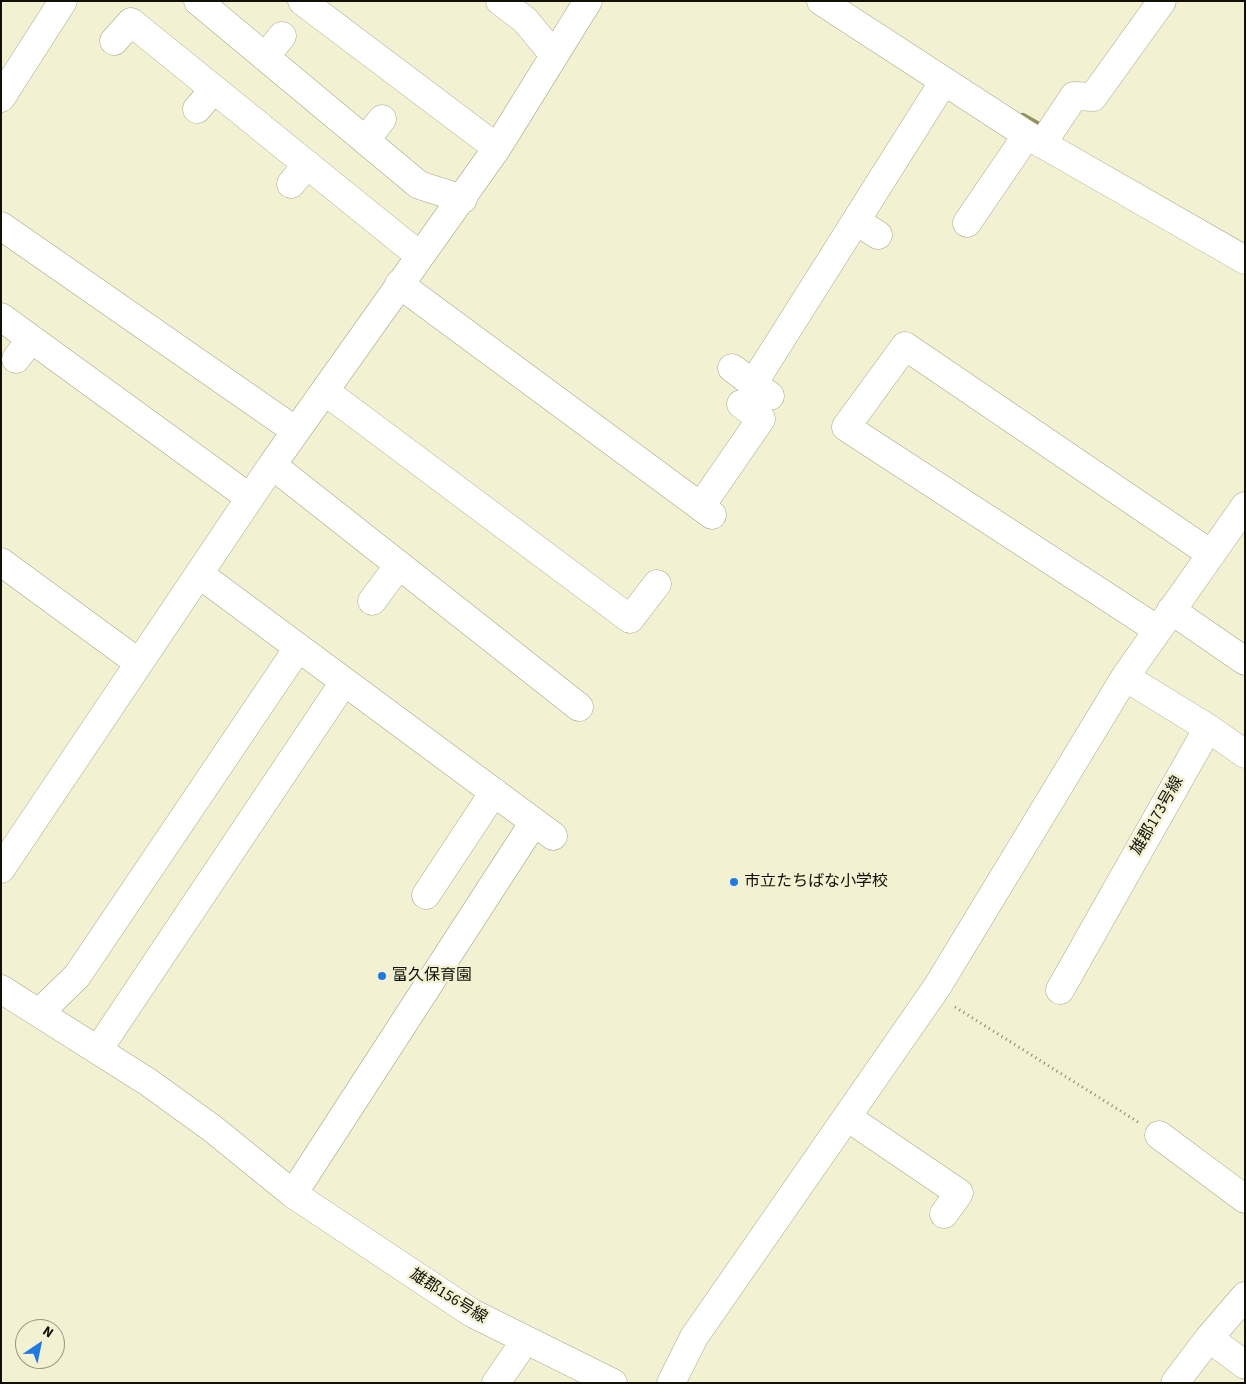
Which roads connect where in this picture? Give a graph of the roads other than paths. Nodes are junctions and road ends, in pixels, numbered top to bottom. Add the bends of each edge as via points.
1 (62, 1) edge
2 (198, 1) edge
3 (302, 1) edge
4 (500, 1) edge
5 (588, 1) edge
6 (821, 1) edge
7 (1162, 1) edge
8 (282, 36) dead end
9 (114, 42) dead end
10 (554, 56) junction
11 (264, 57) junction
12 (944, 81) junction
13 (214, 89) junction
14 (1, 98) edge
15 (197, 110) dead end
16 (1043, 135) junction
17 (497, 148) junction
18 (463, 199) junction
19 (967, 222) dead end
20 (1, 226) edge
21 (420, 256) junction
22 (1244, 258) edge
23 (399, 284) junction
24 (1, 317) edge
25 (326, 392) junction
26 (296, 431) junction
27 (272, 465) junction
28 (250, 498) junction
29 (1245, 506) edge
30 (1211, 554) junction
31 (1, 562) edge
32 (400, 566) junction
33 (199, 574) junction
34 (657, 584) dead end
35 (372, 601) dead end
36 (1164, 620) junction
37 (298, 648) junction
38 (1245, 661) edge
39 (139, 663) junction
40 (1125, 677) junction
41 (344, 682) junction
42 (579, 707) dead end
43 (1208, 728) junction
44 (1245, 754) edge
45 (494, 792) junction
46 (1, 869) edge
47 (426, 895) dead end
48 (1, 989) edge
49 (1060, 990) dead end
50 (39, 1013) junction
51 (98, 1050) junction
52 (848, 1117) junction
53 (1159, 1136) road end
54 (293, 1194) junction
55 (1245, 1199) edge
56 (944, 1214) dead end
57 (1245, 1296) edge
58 (1209, 1338) junction
59 (525, 1341) junction
60 (1245, 1365) edge
61 (496, 1383) edge
62 (613, 1383) edge
63 (671, 1383) edge
64 (1175, 1383) edge

1 - 14 street
2 - 11 street
3 - 17 street
4 - 10 street via 525,20
5 - 10 street
6 - 12 street
7 - 16 street via 1093,97 1074,96
8 - 11 street
9 - 13 street via 131,22
10 - 17 street
11 - 18 street via 374,130 420,185
12 - 16 street
12 - 23 street via 867,228 749,388 761,419 706,510
13 - 15 street
13 - 21 street via 299,174
16 - 19 street
16 - 22 street
17 - 18 street
18 - 21 street
20 - 26 street
21 - 23 street
23 - 25 street
24 - 28 street via 24,349 136,430
25 - 26 street
25 - 34 street via 630,619
26 - 27 street
27 - 28 street
27 - 32 street
28 - 33 street
29 - 30 street
30 - 36 street
30 - 36 street via 905,346 846,427
31 - 39 street
32 - 35 street
32 - 42 street
33 - 37 street
33 - 39 street
36 - 38 street
36 - 40 street
37 - 41 street
37 - 50 street via 77,976
39 - 46 street
40 - 43 street
40 - 52 street via 933,994
41 - 45 street
41 - 51 street
43 - 44 street
43 - 49 street, 雄郡173号線
45 - 47 street
45 - 54 street via 543,829
48 - 50 street, 雄郡156号線
50 - 51 street, 雄郡156号線
51 - 54 street, 雄郡156号線 via 213,1129
52 - 56 street via 959,1193
52 - 63 street via 694,1337
53 - 55 street
54 - 59 street, 雄郡156号線 via 472,1313
57 - 58 street
58 - 60 street
58 - 64 street
59 - 61 street
59 - 62 street, 雄郡156号線

